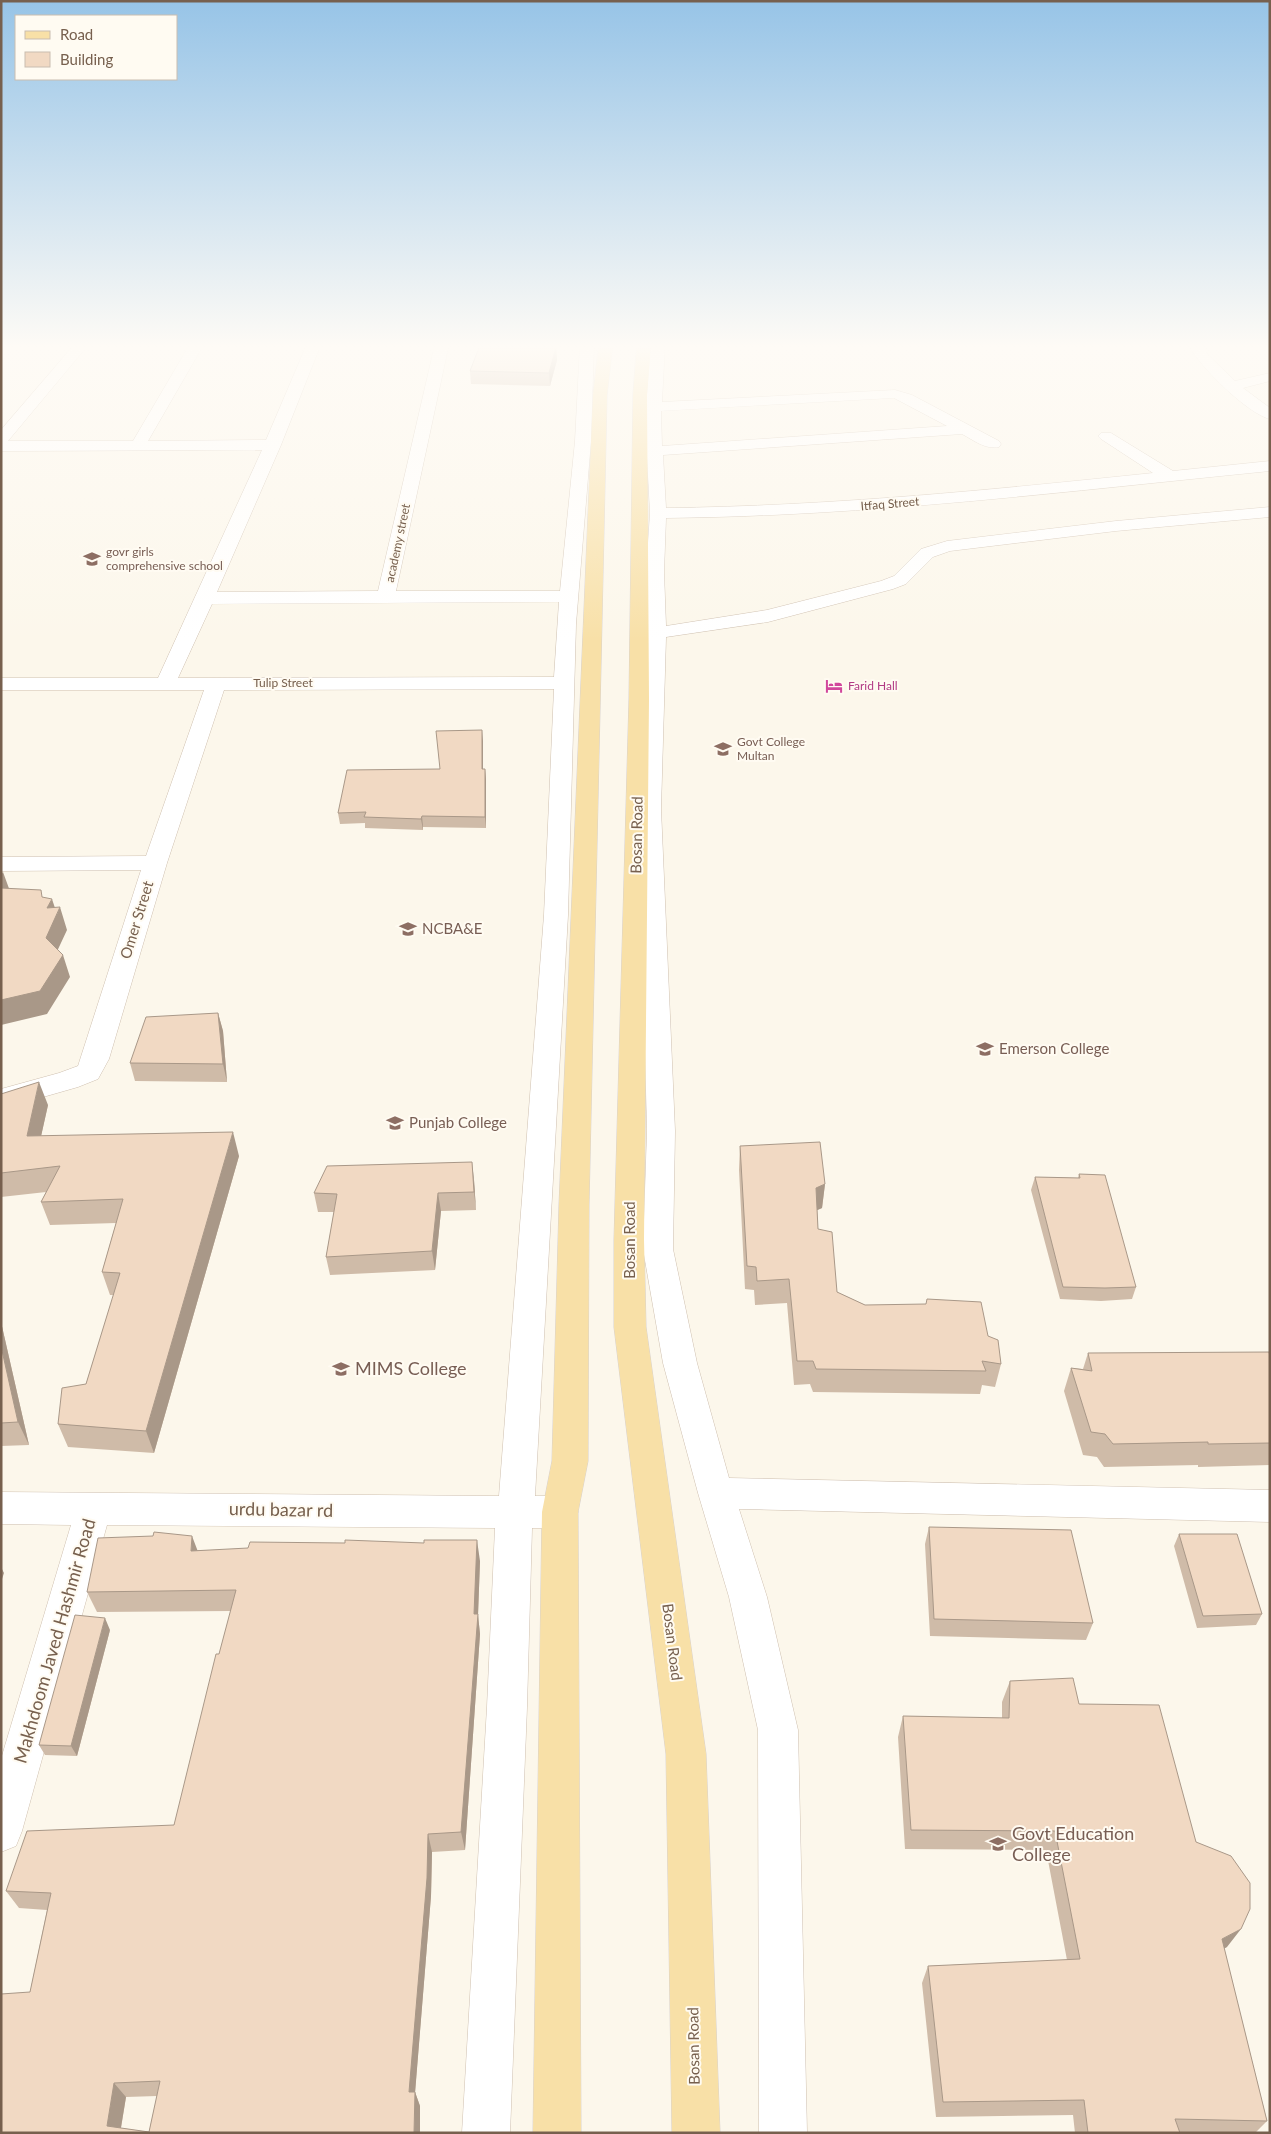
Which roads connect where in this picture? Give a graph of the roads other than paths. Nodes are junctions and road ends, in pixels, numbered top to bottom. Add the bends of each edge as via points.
1 (420, 444) edge
2 (583, 444) edge
3 (627, 444) edge
4 (627, 444) edge
5 (651, 444) edge
6 (759, 444) edge
7 (1118, 444) edge
8 (138, 445) joint
9 (273, 445) joint
10 (1, 446) edge
11 (655, 451) junction
12 (1270, 466) edge
13 (1170, 476) junction
14 (1270, 512) edge
15 (626, 521) junction
16 (386, 596) junction
17 (570, 596) junction
18 (206, 598) junction
19 (657, 633) junction
20 (166, 682) junction
21 (216, 683) junction
22 (565, 683) junction
23 (1, 684) edge
24 (155, 863) junction
25 (1, 864) edge
26 (1, 1099) edge
27 (716, 1493) junction
28 (1270, 1506) edge
29 (1, 1508) edge
30 (94, 1508) junction
31 (560, 1512) junction
32 (514, 1513) junction
33 (1, 1831) edge
34 (486, 2133) edge
35 (557, 2133) edge
36 (696, 2133) edge
37 (783, 2133) edge

1 - 16 street, academy street
2 - 17 street
3 - 15 main road, Bosan Road
4 - 15 main road, Bosan Road
5 - 11 street
6 - 11 street
7 - 13 street
8 - 9 street
8 - 10 street
9 - 18 street
11 - 15 street
12 - 13 street, Itfaq Street
13 - 15 street, Itfaq Street via 878,506
14 - 19 street via 947,546 927,553 900,580 887,585 768,616
15 - 19 street via 655,572
15 - 31 main road, Bosan Road via 574,1195 570,1461
15 - 36 main road, Bosan Road via 639,709 630,1327 686,1754
16 - 17 street
16 - 18 street
17 - 22 street
18 - 20 street
19 - 27 street via 650,809 661,1132 658,1249 680,1363
20 - 21 street, Tulip Street
20 - 23 street, Tulip Street
21 - 22 street, Tulip Street
21 - 24 street, Omer Street
22 - 32 street via 556,915
24 - 25 street
24 - 26 street, Omer Street via 88,1072
27 - 28 street
27 - 37 street via 748,1597 778,1730
29 - 30 street, urdu bazar rd
30 - 32 street, urdu bazar rd
30 - 33 street, Makhdoom Javed Hashmir Road
31 - 32 street, urdu bazar rd
31 - 35 main road, Bosan Road
32 - 34 street

